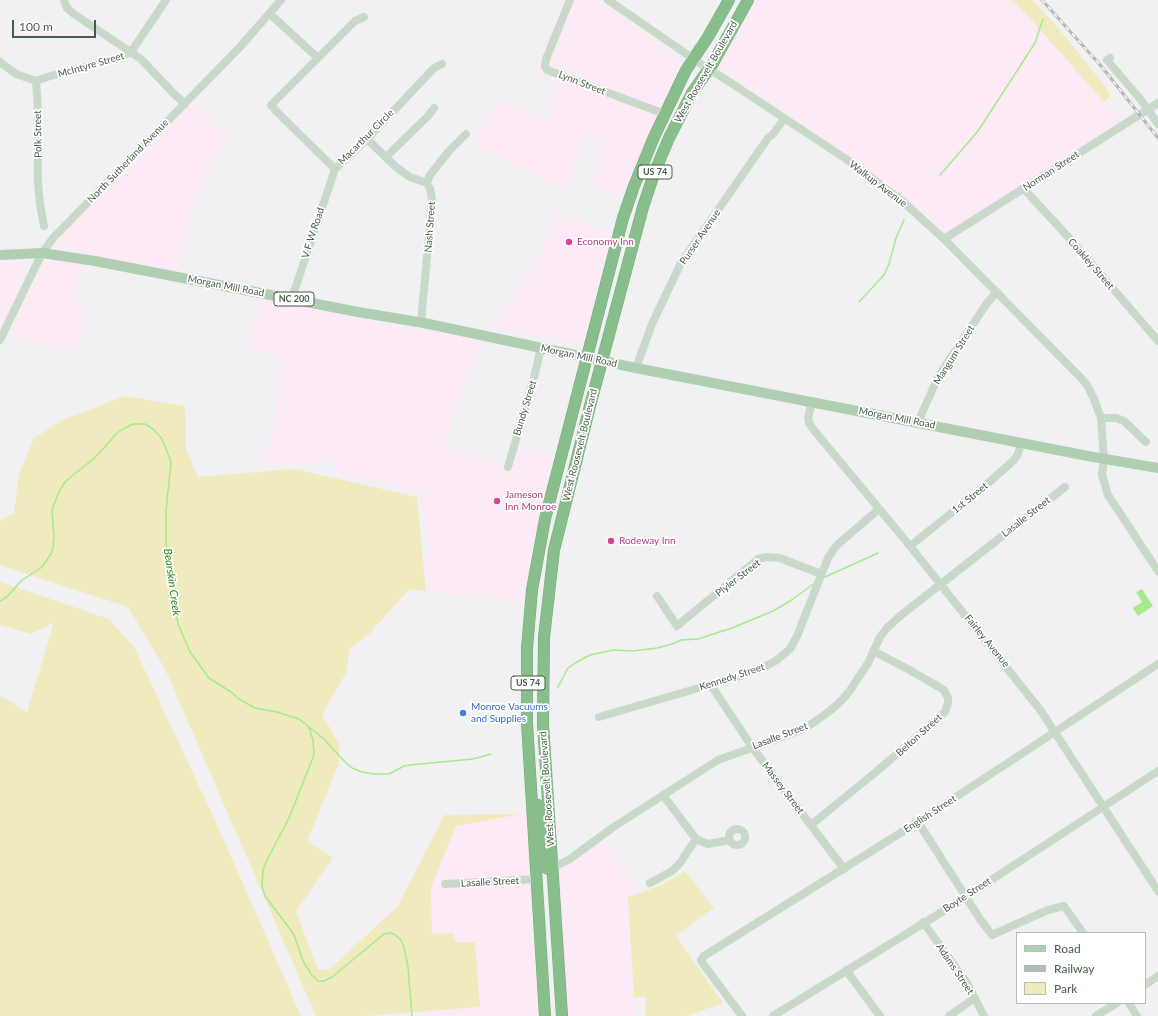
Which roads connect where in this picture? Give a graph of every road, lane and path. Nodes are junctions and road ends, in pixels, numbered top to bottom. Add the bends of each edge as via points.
1 (64, 0) edge
2 (166, 0) edge
3 (281, 0) edge
4 (570, 0) edge
5 (608, 0) edge
6 (729, 0) edge
7 (748, 0) edge
8 (270, 14) junction
9 (364, 17) dead end
10 (131, 52) junction
11 (318, 58) junction
12 (693, 59) junction
13 (1108, 59) dead end
14 (0, 62) edge
15 (442, 64) dead end
16 (708, 69) junction
17 (36, 81) junction
18 (1158, 103) edge
19 (184, 104) junction
20 (434, 108) dead end
21 (1148, 109) junction
22 (665, 114) junction
23 (784, 118) junction
24 (1158, 124) edge
25 (466, 134) dead end
26 (367, 139) junction
27 (386, 157) junction
28 (335, 169) junction
29 (427, 183) junction
30 (1023, 188) junction
31 (44, 226) dead end
32 (944, 240) junction
33 (42, 253) junction
34 (0, 255) edge
35 (997, 292) junction
36 (292, 298) junction
37 (421, 323) junction
38 (0, 340) edge
39 (1158, 341) edge
40 (541, 348) junction
41 (586, 358) junction
42 (602, 361) junction
43 (636, 368) junction
44 (812, 402) junction
45 (1101, 418) junction
46 (918, 422) junction
47 (1146, 442) dead end
48 (1021, 443) junction
49 (1104, 459) junction
50 (508, 467) dead end
51 (1158, 468) edge
52 (1065, 487) dead end
53 (879, 509) junction
54 (910, 546) junction
55 (1158, 571) edge
56 (821, 574) junction
57 (941, 585) junction
58 (657, 596) dead end
59 (873, 651) junction
60 (1158, 664) edge
61 (711, 685) junction
62 (527, 713) junction
63 (599, 717) dead end
64 (1055, 732) junction
65 (752, 747) junction
66 (529, 761) junction
67 (1158, 771) edge
68 (663, 795) junction
69 (1103, 807) junction
70 (549, 821) junction
71 (918, 822) junction
72 (812, 825) junction
73 (696, 839) junction
74 (730, 840) dead end
75 (552, 868) junction
76 (844, 869) junction
77 (1158, 873) edge
78 (536, 879) junction
79 (1150, 879) junction
80 (650, 883) dead end
81 (445, 884) dead end
82 (1158, 891) edge
83 (966, 897) junction
84 (923, 922) junction
85 (1082, 932) edge
86 (846, 970) junction
87 (1158, 976) edge
88 (1146, 984) edge
89 (975, 998) junction
90 (1115, 1004) edge
91 (1130, 1004) edge
92 (545, 1016) edge
93 (562, 1016) edge
94 (742, 1016) edge
95 (773, 1016) edge
96 (880, 1016) edge
97 (949, 1016) edge
98 (984, 1016) edge
99 (1096, 1016) edge
100 (1137, 1016) edge

1 - 10 street via 67,8 74,14
2 - 10 street, McIntyre Street
3 - 8 street, North Sutherland Avenue
4 - 22 street, Lynn Street via 546,59 547,70
5 - 12 street, Walkup Avenue
6 - 12 highway, West Roosevelt Boulevard / US 74
7 - 16 highway, West Roosevelt Boulevard / US 74
8 - 11 street
8 - 19 street, North Sutherland Avenue
9 - 11 street, Macarthur Circle via 355,21
10 - 17 street, McIntyre Street
10 - 19 street via 141,59
11 - 28 street, Macarthur Circle via 271,104
12 - 16 street, Walkup Avenue
12 - 22 highway, West Roosevelt Boulevard / US 74
13 - 21 street
14 - 17 street via 16,74
15 - 26 street, Macarthur Circle via 434,68
16 - 23 street, Walkup Avenue
16 - 42 highway, West Roosevelt Boulevard / US 74 via 692,93 655,171
17 - 31 street, Polk Street via 38,182
18 - 21 street, Norman Street
19 - 33 street, North Sutherland Avenue via 54,237
20 - 27 street
21 - 24 street
21 - 30 street, Norman Street
22 - 41 highway, West Roosevelt Boulevard / US 74 via 623,218
23 - 32 street, Walkup Avenue via 846,159 901,200
23 - 43 street, Purser Avenue via 681,263 652,324
25 - 29 street via 448,152
26 - 27 street
26 - 28 street, Macarthur Circle
27 - 29 street via 410,177
28 - 36 street, V F W Road
29 - 37 street, Nash Street via 432,198
30 - 32 street, Norman Street
30 - 39 street, Coakley Street
32 - 35 street, Walkup Avenue
33 - 34 main road, Morgan Mill Road / NC 200
33 - 36 main road, Morgan Mill Road / NC 200
33 - 38 street, North Sutherland Avenue
35 - 45 street, Walkup Avenue via 1084,382
35 - 46 street, Mangum Street via 938,376
36 - 37 main road, Morgan Mill Road / NC 200
37 - 40 main road, Morgan Mill Road / NC 200
40 - 41 main road, Morgan Mill Road / NC 200
40 - 50 street, Bundy Street
41 - 42 main road, Morgan Mill Road / NC 200
41 - 62 highway, West Roosevelt Boulevard / US 74 via 545,519 532,590
42 - 43 main road, Morgan Mill Road
42 - 70 highway, West Roosevelt Boulevard / US 74 via 554,550 547,606 543,724
43 - 44 main road, Morgan Mill Road
44 - 46 main road, Morgan Mill Road
44 - 53 street, Fairley Avenue via 809,424
45 - 47 street via 1116,418 1124,422
45 - 49 street, Walkup Avenue
46 - 48 main road, Morgan Mill Road
48 - 49 main road, Morgan Mill Road
48 - 54 street, 1st Street via 1014,460
49 - 51 main road, Morgan Mill Road
49 - 55 street, Walkup Avenue via 1102,475 1108,495
52 - 57 street, Lasalle Street
53 - 54 street, Fairley Avenue
53 - 56 street, Kennedy Street via 836,546
54 - 57 street, Fairley Avenue
56 - 58 street, Plyler Street via 780,558 758,559 677,626
56 - 61 street, Kennedy Street via 790,649 768,665
57 - 59 street, Lasalle Street via 887,628
57 - 64 street, Fairley Avenue via 1026,690
59 - 65 street, Lasalle Street via 851,689 831,710 801,730
59 - 72 street, Belton Street via 944,690 948,698 945,712
60 - 64 street, English Street
61 - 63 street, Kennedy Street
61 - 65 street, Massey Street
62 - 66 highway, West Roosevelt Boulevard / US 74
62 - 70 highway via 535,719 540,784
64 - 69 street, Fairley Avenue
64 - 71 street, English Street
65 - 68 street, Lasalle Street via 718,760
65 - 72 street, Massey Street
66 - 75 highway via 539,811 544,864 548,869
66 - 78 highway, West Roosevelt Boulevard / US 74
67 - 69 street, Boyte Street
68 - 73 street
68 - 75 street, Lasalle Street via 570,859
69 - 79 street, Fairley Avenue
69 - 83 street, Boyte Street
70 - 75 highway, West Roosevelt Boulevard / US 74
71 - 76 street, English Street
71 - 83 street
72 - 76 street, Massey Street
73 - 74 street via 708,844
73 - 80 street via 672,871
75 - 93 highway, West Roosevelt Boulevard / US 74
76 - 94 street, English Street via 744,930 701,960
77 - 79 street
78 - 81 street, Lasalle Street
78 - 92 highway, West Roosevelt Boulevard / US 74
79 - 82 street, Fairley Avenue
83 - 84 street, Boyte Street
83 - 85 street via 992,935 1048,910 1064,906
84 - 86 street, Boyte Street
84 - 89 street, Adams Street via 956,966
86 - 95 street, Boyte Street
86 - 96 street
87 - 88 street
89 - 97 street
89 - 98 street, Adams Street
90 - 99 street
91 - 100 street

